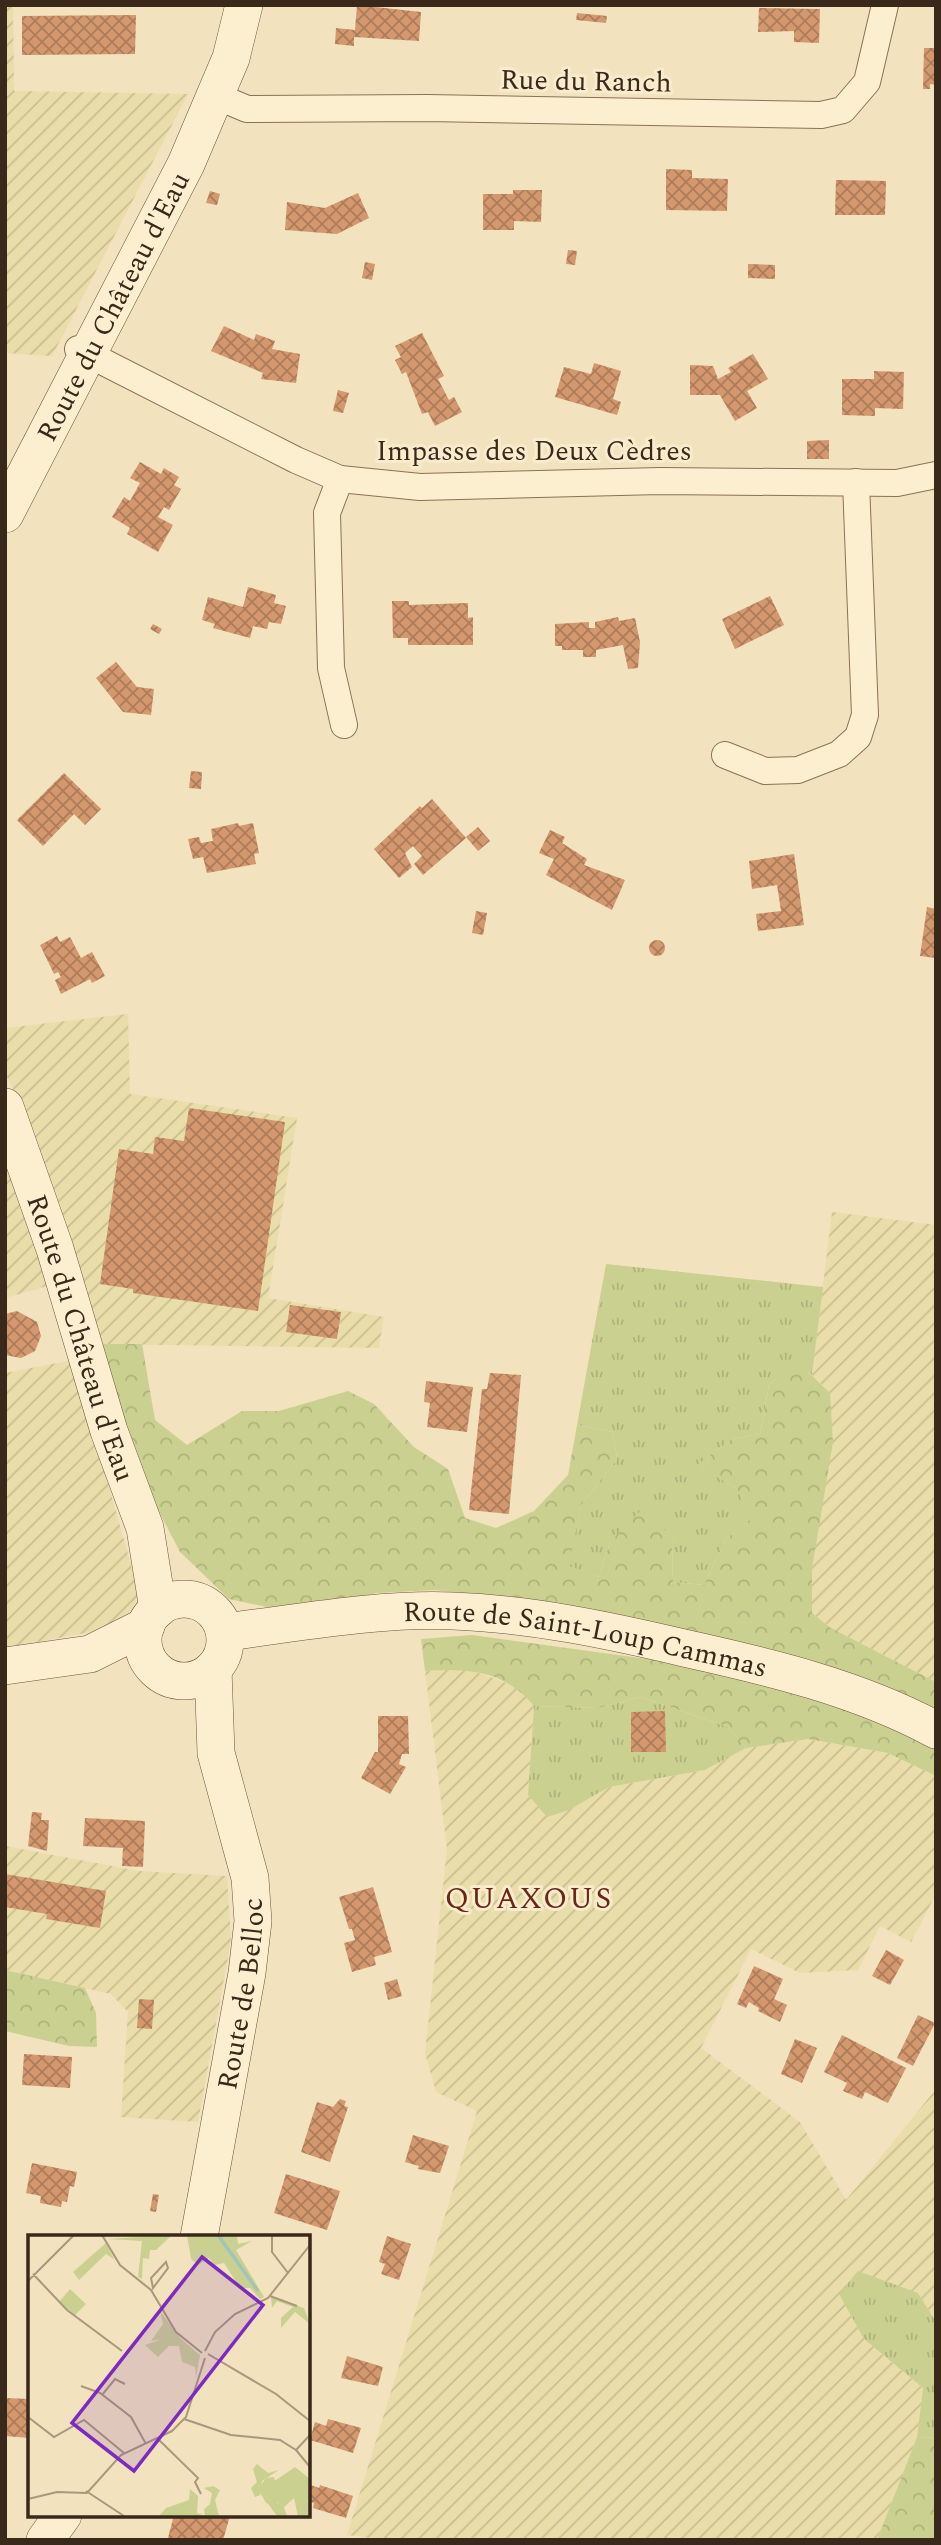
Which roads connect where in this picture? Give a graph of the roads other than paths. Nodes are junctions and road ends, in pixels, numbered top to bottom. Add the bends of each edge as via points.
1 (244, 5) edge
2 (885, 5) edge
3 (214, 95) junction
4 (83, 351) junction
5 (936, 475) edge
6 (340, 479) junction
7 (856, 482) junction
8 (9, 490) edge
9 (344, 725) dead end
10 (725, 755) dead end
11 (5, 1107) edge
12 (165, 1611) junction
13 (225, 1632) junction
14 (90, 1654) junction
15 (5, 1666) edge
16 (213, 1669) junction
17 (163, 1672) junction
18 (936, 1730) edge
19 (216, 1752) junction
20 (199, 2235) edge
21 (61, 2517) edge
22 (44, 2540) edge

1 - 3 street, Route du Château d'Eau via 231,58
2 - 3 street, Rue du Ranch via 867,82 843,110 821,115 247,109
3 - 4 street, Route du Château d'Eau via 175,160
4 - 6 street, Impasse des Deux Cèdres
4 - 8 street, Route du Château d'Eau
5 - 7 street, Impasse des Deux Cèdres via 897,483
6 - 7 street, Impasse des Deux Cèdres via 421,487
6 - 9 street via 327,513 331,668
7 - 10 street via 865,715 858,737 839,754 798,770 765,771
11 - 12 street, Route du Château d'Eau via 55,1250 109,1431 145,1528
12 - 13 street via 206,1605
12 - 14 street
12 - 17 street, Route de Belloc via 144,1647
13 - 16 street, Route de Belloc via 225,1645
13 - 18 street, Route de Saint-Loup Cammas via 390,1614 451,1611 527,1617 743,1661 842,1689 899,1710
14 - 15 street
14 - 17 street
16 - 17 street via 195,1679
16 - 19 street, Route de Belloc
17 - 19 street, Route de Belloc
19 - 20 street, Route de Belloc via 250,1878 253,1921
21 - 22 street

